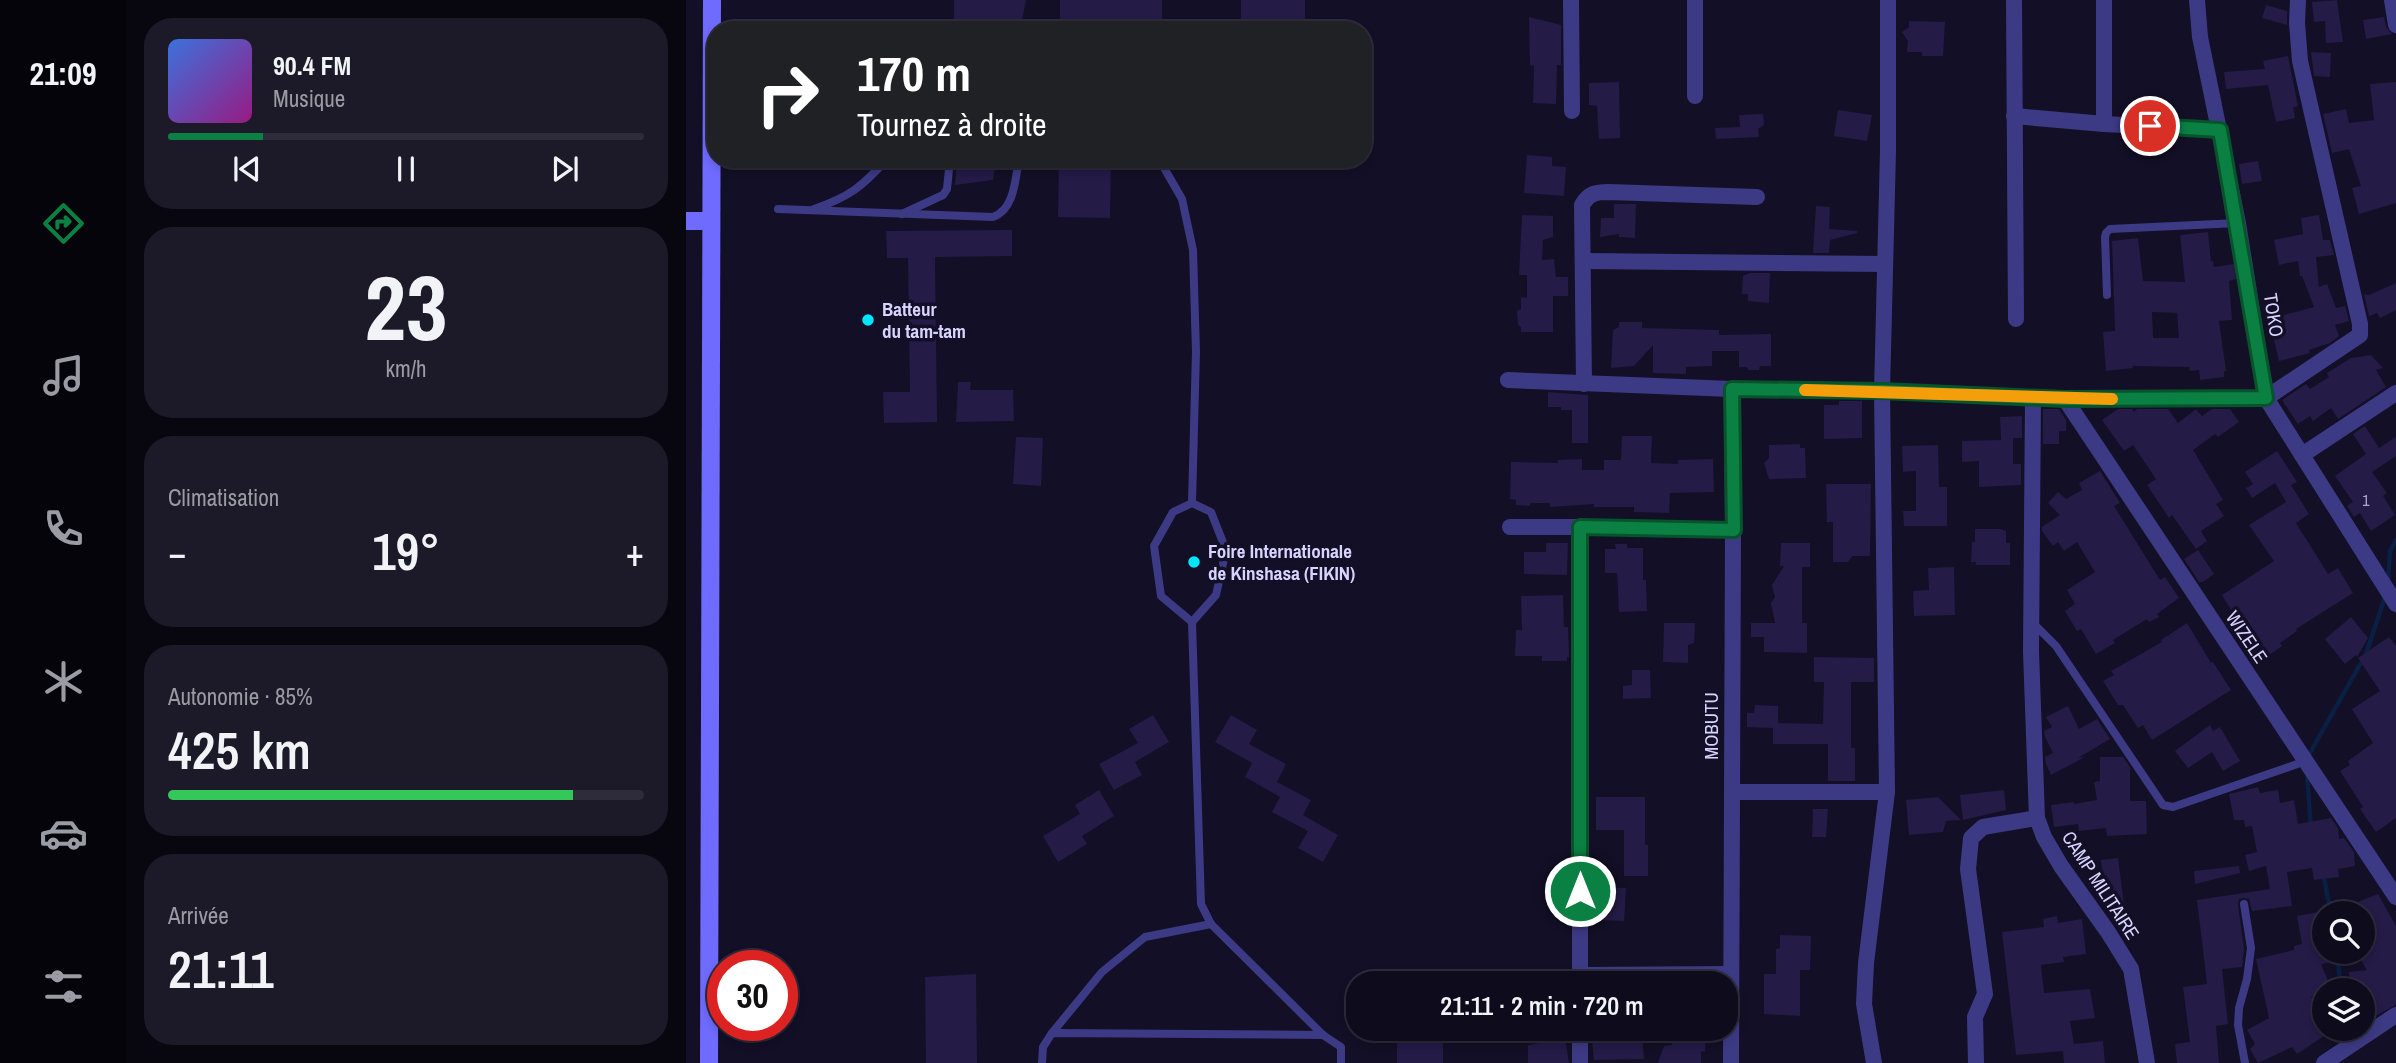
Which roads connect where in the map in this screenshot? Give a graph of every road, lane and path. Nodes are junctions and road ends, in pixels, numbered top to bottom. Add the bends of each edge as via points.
1 (712, 0) edge
2 (1570, 0) edge
3 (1695, 0) edge
4 (1888, 0) edge
5 (2014, 0) edge
6 (2104, 0) edge
7 (2197, 0) edge
8 (2298, 0) edge
9 (2392, 0) edge
10 (712, 21) edge
11 (2396, 25) edge
12 (1695, 96) dead end
13 (1572, 111) dead end
14 (2014, 116) junction
15 (2104, 124) junction
16 (2220, 130) junction
17 (711, 168) edge
18 (878, 168) edge
19 (949, 168) edge
20 (1017, 168) edge
21 (1164, 168) edge
22 (1757, 197) dead end
23 (778, 209) dead end
24 (808, 211) junction
25 (899, 215) junction
26 (686, 221) edge
27 (711, 222) junction
28 (2238, 223) junction
29 (1584, 261) junction
30 (1885, 264) junction
31 (2107, 295) dead end
32 (2016, 319) dead end
33 (1508, 380) dead end
34 (1584, 384) junction
35 (1732, 389) junction
36 (1882, 391) junction
37 (2396, 393) edge
38 (2033, 397) junction
39 (2266, 398) junction
40 (2065, 399) junction
41 (2302, 455) junction
42 (1192, 503) junction
43 (1510, 527) dead end
44 (1580, 527) junction
45 (1734, 530) junction
46 (2396, 604) edge
47 (1192, 622) junction
48 (2033, 623) junction
49 (2306, 761) junction
50 (1732, 792) junction
51 (1888, 792) junction
52 (2037, 818) junction
53 (2396, 897) edge
54 (2244, 904) dead end
55 (1211, 925) junction
56 (1580, 971) edge
57 (1731, 971) edge
58 (2396, 1015) edge
59 (1052, 1033) junction
60 (1323, 1035) junction
61 (1580, 1041) edge
62 (1731, 1041) edge
63 (2343, 1057) edge
64 (709, 1063) edge
65 (1042, 1063) edge
66 (1341, 1063) edge
67 (1580, 1063) edge
68 (1731, 1063) edge
69 (1874, 1063) edge
70 (1976, 1063) edge
71 (2147, 1063) edge
72 (2245, 1063) edge
73 (2324, 1063) edge

1 - 10 main road
2 - 13 street
3 - 12 street
4 - 30 street
5 - 14 street
6 - 15 street
7 - 16 street, TOKO
8 - 39 street via 2300,61 2360,335
9 - 11 street
14 - 15 street
14 - 32 street
15 - 16 street
16 - 28 street, TOKO
17 - 27 main road
18 - 24 lane via 841,200
19 - 25 lane via 943,195
20 - 25 lane via 1009,205 1002,214
21 - 42 lane via 1182,199 1193,250
22 - 29 street via 1593,193 1583,205
23 - 24 lane
24 - 25 lane
26 - 27 main road
27 - 64 main road
28 - 31 lane via 2110,229 2105,237
28 - 39 street, TOKO
29 - 30 street
29 - 34 street
30 - 36 street
33 - 34 street
34 - 35 street
35 - 36 street
35 - 45 street, MOBUTU
36 - 38 street
36 - 51 street
37 - 41 street
38 - 40 street
38 - 48 street
39 - 40 street
39 - 41 street, TOKO
40 - 49 street, WIZELE
41 - 46 street, TOKO
42 - 47 lane via 1211,512 1226,550 1216,596
42 - 47 lane via 1173,512 1154,546 1161,596
43 - 44 street
44 - 45 street
44 - 56 street
45 - 50 street, MOBUTU
47 - 55 lane via 1201,904
48 - 49 lane via 2056,646 2163,805 2174,807
48 - 52 street
49 - 53 street, WIZELE
50 - 51 street
50 - 57 street, MOBUTU
51 - 69 street via 1866,962 1864,1004
52 - 70 street via 1983,827 1970,838 1968,869 1985,994 1975,1017
52 - 71 street, CAMP MILITAIRE via 2061,866 2131,969
54 - 72 lane via 2251,948 2238,1025
55 - 59 lane via 1145,937 1102,971
55 - 60 lane
58 - 63 street
59 - 60 lane
59 - 65 lane via 1043,1047
60 - 66 lane via 1341,1047
61 - 67 street
62 - 68 street, MOBUTU
63 - 73 street

